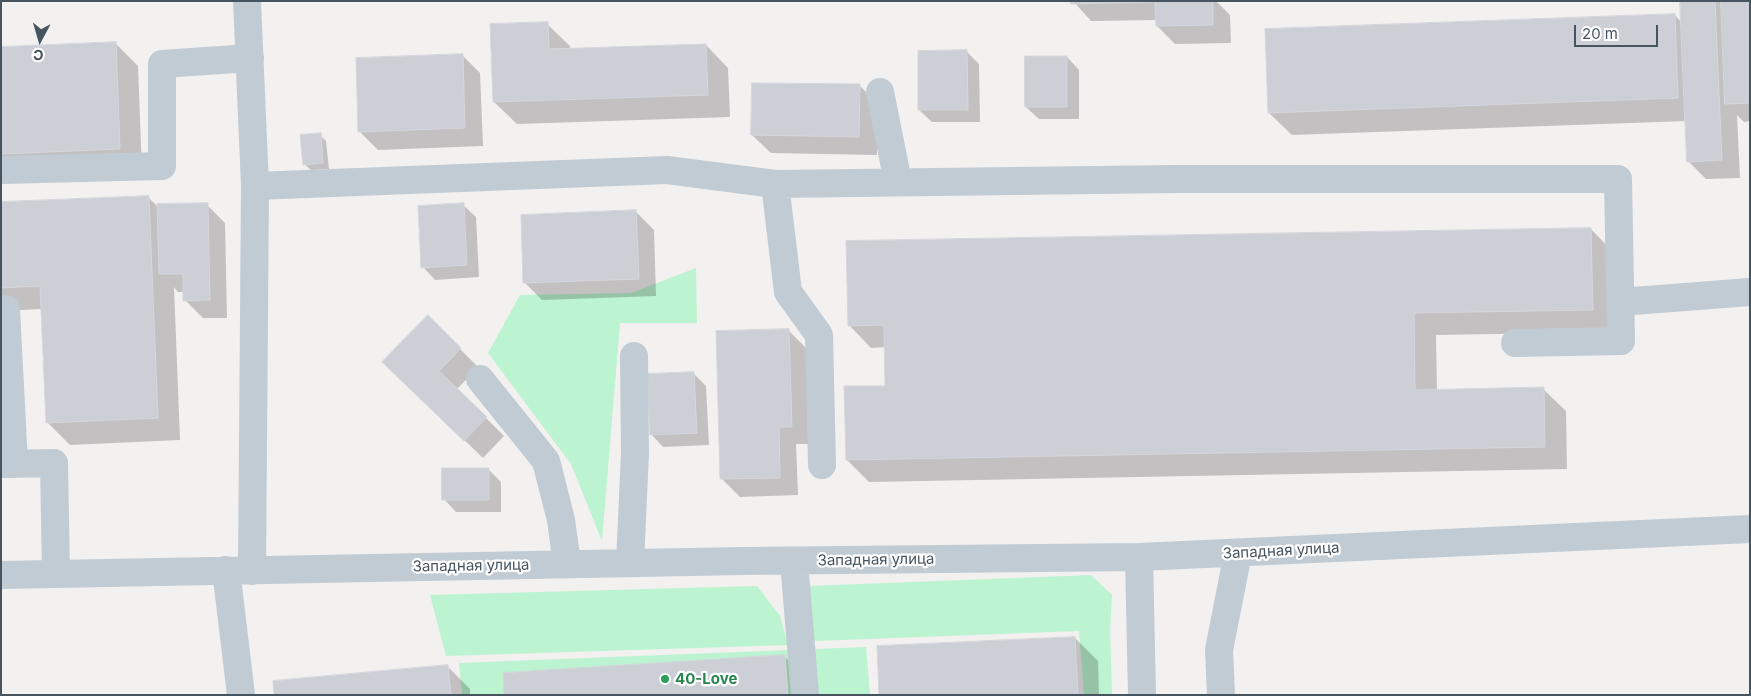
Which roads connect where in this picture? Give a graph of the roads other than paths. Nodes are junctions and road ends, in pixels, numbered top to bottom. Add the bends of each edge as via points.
1 (247, 1) edge
2 (250, 58) junction
3 (880, 92) dead end
4 (1, 170) edge
5 (898, 182) junction
6 (775, 184) junction
7 (255, 186) junction
8 (1750, 292) edge
9 (1620, 302) junction
10 (1, 309) edge
11 (1515, 343) dead end
12 (634, 356) dead end
13 (480, 380) dead end
14 (8, 464) edge
15 (822, 465) dead end
16 (1750, 529) edge
17 (1238, 553) junction
18 (1139, 557) junction
19 (794, 561) junction
20 (630, 563) junction
21 (567, 564) junction
22 (239, 570) junction
23 (56, 574) junction
24 (1, 575) edge
25 (241, 695) edge
26 (805, 695) edge
27 (1142, 695) edge
28 (1220, 695) edge

1 - 2 street
2 - 4 street via 162,64 162,166
2 - 7 street
3 - 5 street
5 - 6 street
5 - 9 street via 1618,179
6 - 7 street via 667,170
6 - 15 street via 788,292 819,335
7 - 22 street
8 - 9 street
9 - 11 street via 1621,340
10 - 14 street via 6,310
12 - 20 street via 636,453
13 - 21 street via 546,461 561,520
14 - 23 street via 54,463
16 - 17 street, Западная улица
17 - 18 street, Западная улица
17 - 28 street via 1219,650
18 - 19 street, Западная улица
18 - 27 street
19 - 20 street, Западная улица
19 - 26 street
20 - 21 street, Западная улица
21 - 22 street, Западная улица
22 - 23 street, Западная улица
22 - 25 street
23 - 24 street, Западная улица

